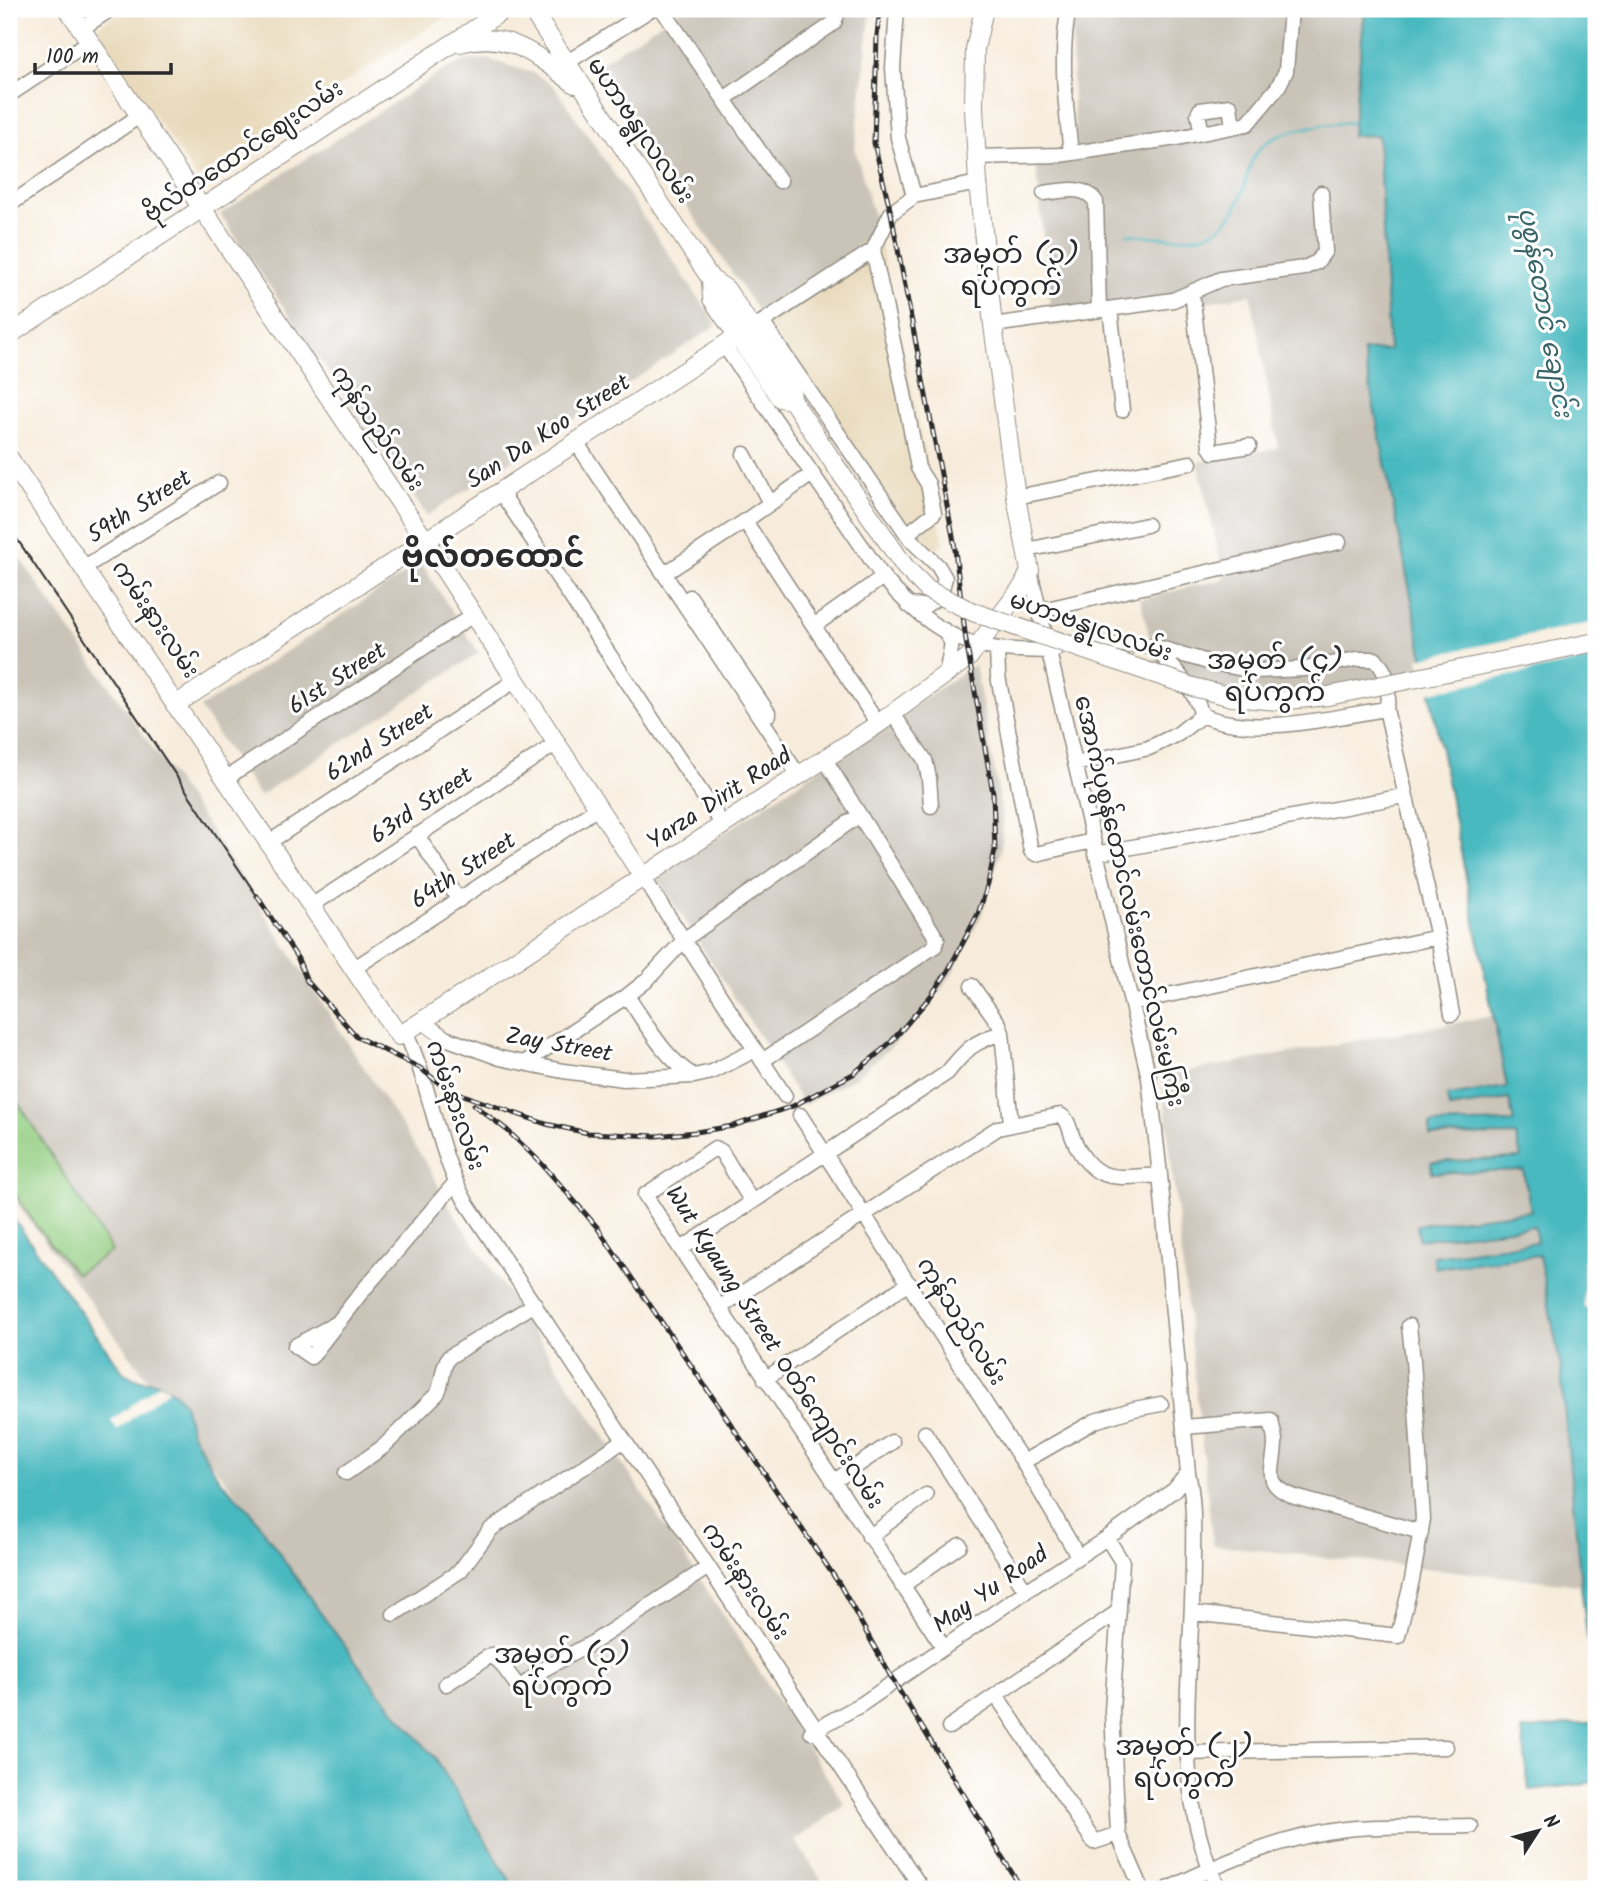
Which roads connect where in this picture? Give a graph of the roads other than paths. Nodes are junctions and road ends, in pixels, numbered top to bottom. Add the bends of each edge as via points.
1 (68, 9) edge
2 (111, 9) edge
3 (505, 9) edge
4 (531, 9) edge
5 (651, 9) edge
6 (662, 9) edge
7 (839, 9) edge
8 (897, 9) edge
9 (985, 9) edge
10 (1069, 9) edge
11 (1291, 9) edge
12 (85, 35) junction
13 (443, 48) junction
14 (566, 63) junction
15 (585, 91) junction
16 (9, 96) edge
17 (724, 99) junction
18 (139, 116) junction
19 (1233, 127) junction
20 (1202, 133) junction
21 (1071, 153) junction
22 (977, 158) junction
23 (780, 181) dead end
24 (978, 183) junction
25 (1044, 193) dead end
26 (1321, 193) dead end
27 (914, 196) junction
28 (9, 205) edge
29 (201, 209) junction
30 (873, 250) junction
31 (1192, 292) junction
32 (1104, 309) junction
33 (993, 325) junction
34 (744, 333) junction
35 (9, 335) edge
36 (1122, 410) dead end
37 (579, 440) junction
38 (9, 444) edge
39 (1249, 446) dead end
40 (744, 454) dead end
41 (9, 458) edge
42 (1190, 463) dead end
43 (812, 474) junction
44 (219, 483) dead end
45 (499, 491) junction
46 (1016, 497) junction
47 (770, 503) junction
48 (745, 521) junction
49 (1147, 525) dead end
50 (907, 534) junction
51 (425, 540) junction
52 (1339, 542) dead end
53 (1027, 550) junction
54 (86, 566) junction
55 (1030, 571) junction
56 (667, 572) junction
57 (883, 577) junction
58 (906, 604) junction
59 (1038, 611) junction
60 (474, 615) junction
61 (815, 625) junction
62 (944, 630) junction
63 (1596, 642) edge
64 (1153, 646) junction
65 (988, 647) junction
66 (1048, 651) junction
67 (946, 675) junction
68 (516, 680) junction
69 (179, 703) junction
70 (1385, 709) junction
71 (1202, 715) junction
72 (885, 719) junction
73 (556, 743) junction
74 (824, 758) junction
75 (1075, 764) junction
76 (803, 773) junction
77 (228, 777) junction
78 (1404, 796) junction
79 (931, 806) dead end
80 (598, 808) junction
81 (858, 816) junction
82 (723, 825) junction
83 (417, 835) junction
84 (271, 841) junction
85 (1094, 848) junction
86 (643, 877) junction
87 (459, 900) junction
88 (314, 904) junction
89 (1438, 937) junction
90 (685, 939) junction
91 (356, 967) junction
92 (972, 986) dead end
93 (628, 996) junction
94 (1131, 1003) junction
95 (1452, 1014) dead end
96 (423, 1022) junction
97 (1002, 1032) junction
98 (402, 1035) junction
99 (759, 1055) junction
100 (524, 1063) junction
101 (694, 1076) junction
102 (785, 1096) dead end
103 (800, 1115) dead end
104 (1011, 1123) junction
105 (825, 1153) junction
106 (1160, 1175) junction
107 (453, 1185) junction
108 (752, 1202) junction
109 (864, 1213) junction
110 (681, 1249) junction
111 (909, 1283) junction
112 (533, 1305) junction
113 (719, 1308) junction
114 (339, 1322) dead end
115 (1409, 1326) dead end
116 (765, 1379) junction
117 (1161, 1404) dead end
118 (1184, 1427) junction
119 (925, 1433) dead end
120 (622, 1442) junction
121 (892, 1442) dead end
122 (1023, 1462) junction
123 (346, 1473) dead end
124 (1188, 1473) junction
125 (833, 1482) junction
126 (926, 1495) dead end
127 (1421, 1532) junction
128 (869, 1537) junction
129 (1107, 1538) junction
130 (960, 1545) dead end
131 (1078, 1556) junction
132 (704, 1570) junction
133 (902, 1586) junction
134 (1026, 1591) junction
135 (1119, 1611) junction
136 (1194, 1613) junction
137 (394, 1614) dead end
138 (944, 1648) junction
139 (446, 1684) dead end
140 (996, 1695) junction
141 (949, 1727) dead end
142 (814, 1731) junction
143 (1446, 1747) dead end
144 (1188, 1753) junction
145 (1469, 1826) dead end
146 (1118, 1834) junction
147 (1209, 1869) junction
148 (919, 1889) edge
149 (1142, 1889) edge
150 (1168, 1889) edge
151 (1219, 1889) edge

1 - 12 main road, ကုန်သည်လမ်း
2 - 12 street
3 - 13 main road, ဗိုလ်တထောင်ဈေးလမ်း
4 - 14 main road, မဟာဗန္ဓုလလမ်း
5 - 14 street
6 - 17 street
7 - 17 street via 834,23
8 - 27 street via 893,68 898,138
9 - 22 main road, အောက်ပုစွန်တောင်လမ်းတောင်လမ်းမကြီး via 975,49
10 - 21 street via 1065,40
11 - 19 street via 1286,71 1278,88 1247,124
12 - 16 street
12 - 18 main road, ကုန်သည်လမ်း
13 - 15 main road via 478,38 500,39 539,58
13 - 29 main road, ဗိုလ်တထောင်ဈေးလမ်း
14 - 15 main road, မဟာဗန္ဓုလလမ်း
15 - 34 main road, မဟာဗန္ဓုလလမ်း via 711,279 712,299
17 - 23 street
18 - 28 street
18 - 29 main road, ကုန်သည်လမ်း
19 - 20 street
19 - 20 street via 1230,106 1200,110
20 - 21 street
21 - 22 street
22 - 24 main road, အောက်ပုစွန်တောင်လမ်းတောင်လမ်းမကြီး
24 - 27 street
24 - 33 main road, အောက်ပုစွန်တောင်လမ်းတောင်လမ်းမကြီး
25 - 32 street via 1083,190 1096,202
26 - 31 street via 1325,251 1317,262 1304,268 1222,279
27 - 30 street via 891,213
29 - 35 main road, ဗိုလ်တထောင်ဈေးလမ်း
29 - 51 main road, ကုန်သည်လမ်း
30 - 34 street
30 - 50 street via 918,468 928,484 934,513
31 - 32 street via 1173,300
31 - 39 street via 1210,447 1213,452
32 - 33 street
32 - 36 street
33 - 46 main road, အောက်ပုစွန်တောင်လမ်းတောင်လမ်းမကြီး
34 - 37 main road, San Da Koo Street
34 - 43 street
34 - 50 street
34 - 63 main road, မဟာဗန္ဓုလလမ်း, bridge via 780,398 792,400 905,567 928,590 973,612 1193,687 1278,701 1328,696
37 - 45 main road, San Da Koo Street
37 - 56 street
38 - 54 main road, ကမ်းနားလမ်း
40 - 47 street
41 - 54 main road, ကမ်းနားလမ်း
42 - 46 street
43 - 47 street
43 - 57 street
44 - 54 street, 59th Street
45 - 51 main road, San Da Koo Street
45 - 82 street
46 - 53 main road, အောက်ပုစွန်တောင်လမ်းတောင်လမ်းမကြီး
47 - 48 street
48 - 56 street
48 - 61 street
49 - 53 street
50 - 58 street via 939,566 944,578 943,590 934,602
51 - 60 main road, ကုန်သည်လမ်း
51 - 69 main road, San Da Koo Street
52 - 59 street
53 - 55 main road, အောက်ပုစွန်တောင်လမ်းတောင်လမ်းမကြီး
54 - 69 main road, ကမ်းနားလမ်း
55 - 59 street, အောက်ပုစွန်တောင်လမ်းတောင်လမ်းမကြီး
55 - 65 main road, Yarza Dirit Road
56 - 76 street
57 - 58 street
57 - 61 street
58 - 62 street
59 - 66 street, အောက်ပုစွန်တောင်လမ်းတောင်လမ်းမကြီး
60 - 68 main road, ကုန်သည်လမ်း
60 - 77 street, 61st Street
61 - 72 street
62 - 65 street
62 - 67 street via 952,643
64 - 66 street via 1075,643
64 - 70 street via 1253,671 1375,659 1387,678
64 - 71 street via 1197,699
65 - 66 street
65 - 67 main road, Yarza Dirit Road
65 - 85 street via 998,676 1031,851
66 - 75 street, အောက်ပုစွန်တောင်လမ်းတောင်လမ်းမကြီး
67 - 72 main road, Yarza Dirit Road
68 - 73 main road, ကုန်သည်လမ်း
68 - 84 street, 62nd Street
69 - 77 main road, ကမ်းနားလမ်း
70 - 71 street via 1278,724 1217,722
70 - 78 street
71 - 75 street via 1149,748
72 - 74 main road, Yarza Dirit Road
72 - 79 street via 925,760
73 - 80 main road, ကုန်သည်လမ်း
73 - 83 street, 63rd Street
74 - 76 main road, Yarza Dirit Road
74 - 81 street, Zay Street
75 - 85 street, အောက်ပုစွန်တောင်လမ်းတောင်လမ်းမကြီး
76 - 82 main road, Yarza Dirit Road
77 - 84 main road, ကမ်းနားလမ်း
78 - 85 street
78 - 89 street
80 - 86 main road, ကုန်သည်လမ်း
80 - 87 street, 64th Street
81 - 90 street
81 - 99 street, Zay Street via 937,939 935,946
82 - 86 main road, Yarza Dirit Road
83 - 87 street
83 - 88 street, 63rd Street
84 - 88 main road, ကမ်းနားလမ်း
85 - 94 street, အောက်ပုစွန်တောင်လမ်းတောင်လမ်းမကြီး
86 - 90 street
86 - 96 main road, Yarza Dirit Road
87 - 91 street, 64th Street
88 - 91 main road, ကမ်းနားလမ်း
89 - 94 street
89 - 95 street
90 - 93 street
90 - 99 street
91 - 98 main road, ကမ်းနားလမ်း
92 - 97 street
93 - 100 street
93 - 101 street via 665,1051
94 - 106 street, အောက်ပုစွန်တောင်လမ်းတောင်လမ်းမကြီး via 1149,1078
96 - 98 main road, Yarza Dirit Road
96 - 100 street, Zay Street via 445,1038
97 - 104 street
97 - 105 street via 979,1040 947,1073
98 - 107 street, ကမ်းနားလမ်း via 417,1058
99 - 101 street, Zay Street
99 - 102 street
100 - 101 street, Zay Street via 624,1079
103 - 105 street, ကုန်သည်လမ်း
104 - 106 street via 1060,1115 1083,1156 1101,1173 1111,1178
104 - 109 street
105 - 108 street
105 - 109 street, ကုန်သည်လမ်း
106 - 118 street, အောက်ပုစွန်တောင်လမ်းတောင်လမ်းမကြီး
107 - 112 street, ကမ်းနားလမ်း
107 - 114 street
108 - 110 street
108 - 110 street, Wut Kyaung Street ဝတ်ကျောင်းလမ်း via 718,1148 647,1192
109 - 111 street, ကုန်သည်လမ်း
109 - 113 street
110 - 113 street, Wut Kyaung Street ဝတ်ကျောင်းလမ်း
111 - 116 street
111 - 122 street, ကုန်သည်လမ်း
112 - 120 street, ကမ်းနားလမ်း
112 - 123 street via 449,1357 437,1394 383,1447
113 - 116 street, Wut Kyaung Street ဝတ်ကျောင်းလမ်း
115 - 127 street via 1422,1486
116 - 125 street, Wut Kyaung Street ဝတ်ကျောင်းလမ်း
117 - 122 street via 1095,1421
118 - 124 street, အောက်ပုစွန်တောင်လမ်းတောင်လမ်းမကြီး
118 - 127 street via 1271,1420 1275,1443 1270,1468 1273,1484 1281,1492
119 - 134 street
120 - 132 street, ကမ်းနားလမ်း
120 - 137 street via 491,1529 460,1571
120 - 142 street, ကမ်းနားလမ်း
121 - 125 street
122 - 131 street, ကုန်သည်လမ်း
124 - 129 street, May Yu Road via 1174,1490
124 - 136 street, အောက်ပုစွန်တောင်လမ်းတောင်လမ်းမကြီး via 1193,1498
125 - 128 street, Wut Kyaung Street ဝတ်ကျောင်းလမ်း
126 - 128 street
127 - 136 street via 1398,1636
128 - 133 street, Wut Kyaung Street ဝတ်ကျောင်းလမ်း
129 - 131 street, May Yu Road
129 - 135 street via 1122,1563
130 - 133 street
131 - 134 street, May Yu Road
132 - 139 street via 522,1686 491,1656
132 - 142 street, ကမ်းနားလမ်း
133 - 138 street, Wut Kyaung Street ဝတ်ကျောင်းလမ်း
134 - 138 street, May Yu Road
135 - 140 street
135 - 146 street via 1112,1711
136 - 144 street, အောက်ပုစွန်တောင်လမ်းတောင်လမ်းမကြီး
138 - 142 street, May Yu Road
140 - 141 street
140 - 146 street via 1094,1842
142 - 148 street, ကမ်းနားလမ်း
143 - 144 street
144 - 147 street, အောက်ပုစွန်တောင်လမ်းတောင်လမ်းမကြီး via 1192,1805
145 - 147 street via 1347,1829 1299,1837
146 - 149 street
147 - 150 street
147 - 151 street, အောက်ပုစွန်တောင်လမ်းတောင်လမ်းမကြီး

